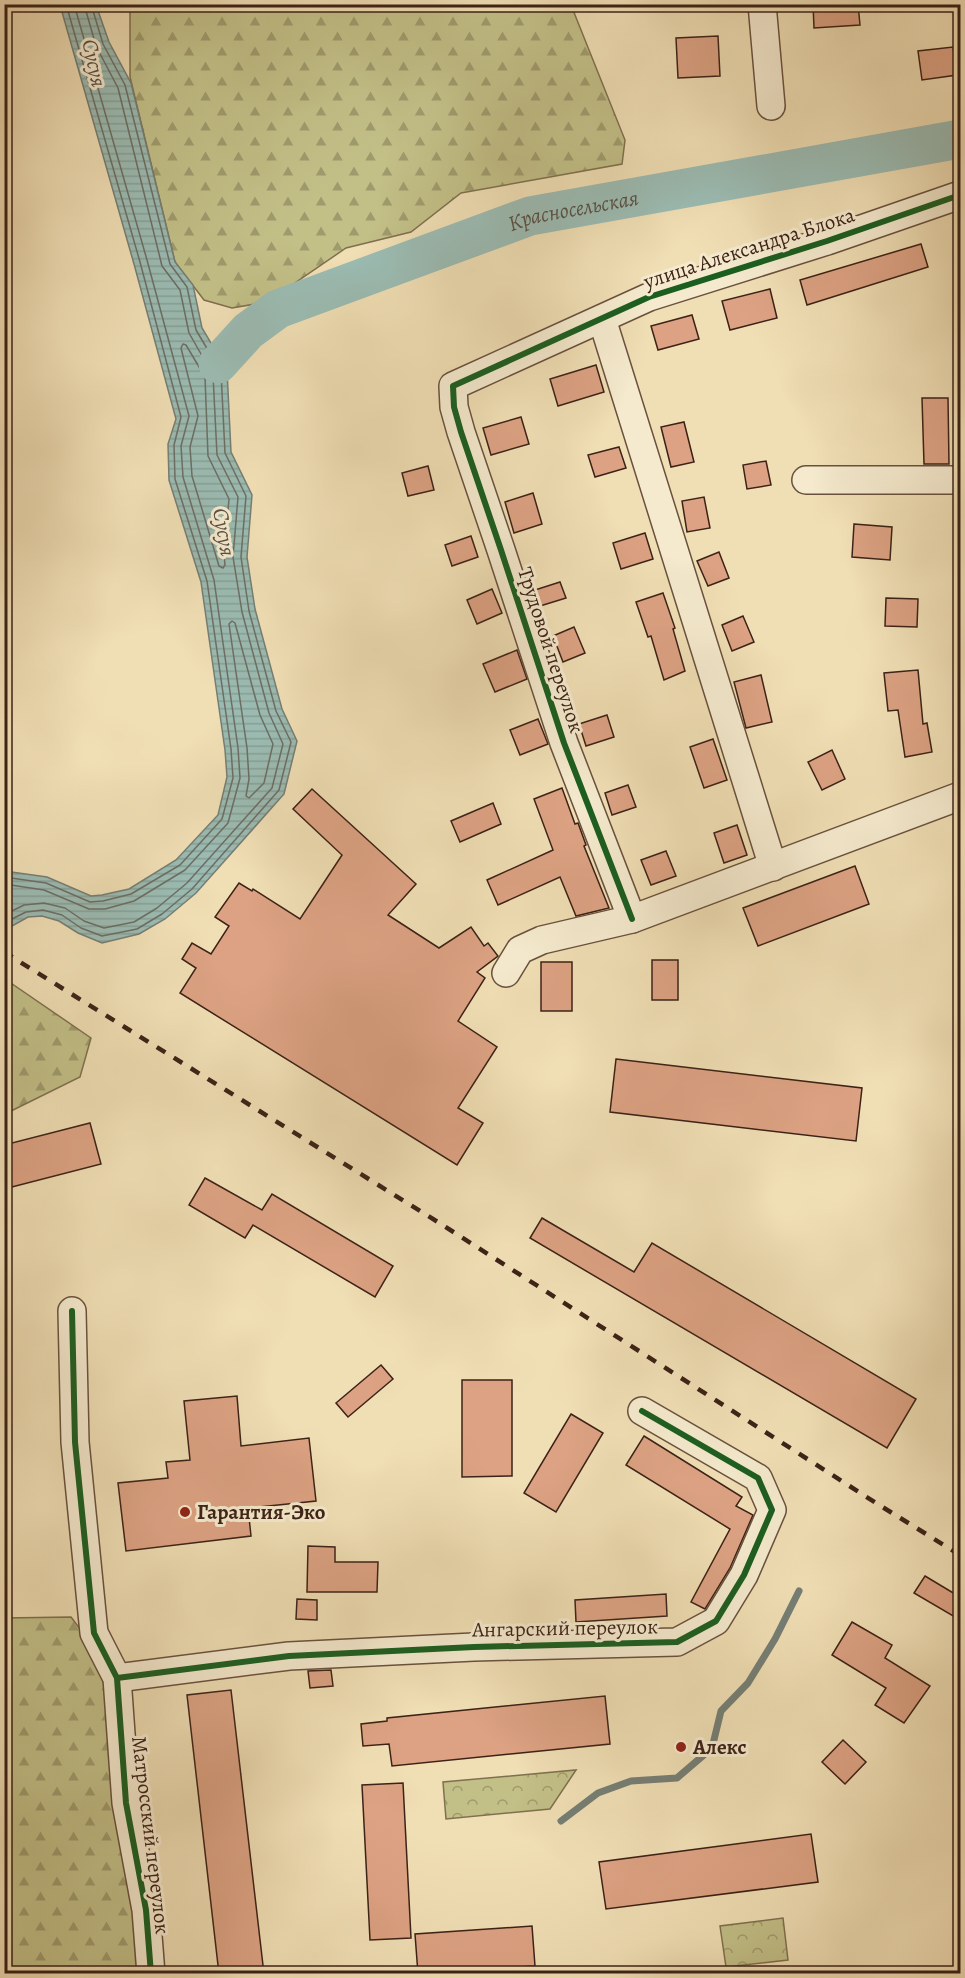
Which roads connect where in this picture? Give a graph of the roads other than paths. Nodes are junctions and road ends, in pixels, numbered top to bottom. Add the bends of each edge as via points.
1 (762, 4) edge
2 (771, 106) dead end
3 (960, 195) edge
4 (602, 319) junction
5 (453, 386) joint
6 (806, 480) dead end
7 (960, 480) edge
8 (960, 796) edge
9 (773, 867) junction
10 (632, 919) junction
11 (506, 974) dead end
12 (72, 1311) dead end
13 (642, 1411) dead end
14 (117, 1678) junction
15 (151, 1974) edge

1 - 2 street
3 - 4 street, улица Александра Блока via 648,297
4 - 5 street, улица Александра Блока
4 - 9 street
5 - 10 street, Трудовой переулок via 461,432 564,743
6 - 7 street
8 - 9 street
9 - 10 street
10 - 11 street via 542,940 520,950
12 - 14 street, Матросский переулок via 75,1442 94,1633
13 - 14 street, Ангарский переулок via 758,1478 772,1510 744,1575 716,1621 676,1642 289,1656
14 - 15 street, Матросский переулок via 126,1803 146,1910

